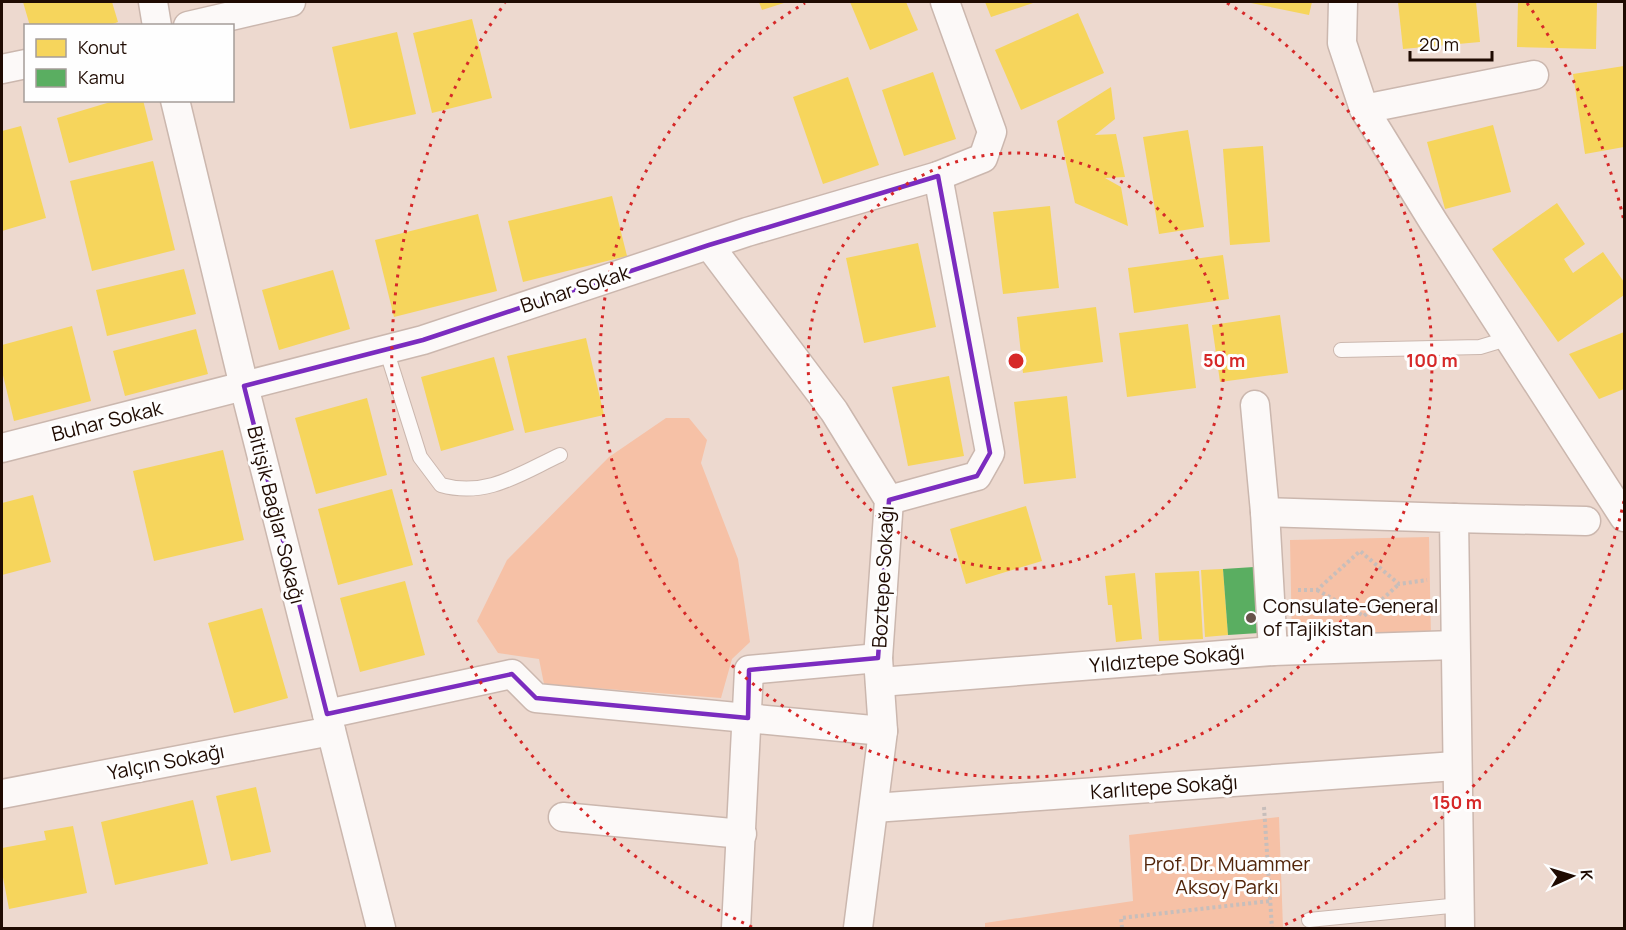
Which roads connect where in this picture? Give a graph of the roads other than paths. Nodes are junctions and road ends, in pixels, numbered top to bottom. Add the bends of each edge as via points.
1 (153, 2) edge
2 (291, 2) edge
3 (945, 2) edge
4 (1343, 2) edge
5 (157, 24) edge
6 (197, 24) edge
7 (24, 64) edge
8 (2, 69) edge
9 (1533, 75) dead end
10 (175, 102) edge
11 (1364, 109) junction
12 (938, 176) junction
13 (709, 245) junction
14 (1510, 338) junction
15 (386, 349) junction
16 (1341, 350) dead end
17 (244, 386) junction
18 (1256, 405) dead end
19 (2, 448) edge
20 (560, 455) dead end
21 (1616, 488) edge
22 (889, 500) junction
23 (1265, 512) junction
24 (1624, 517) edge
25 (1454, 518) junction
26 (1586, 521) dead end
27 (1455, 645) junction
28 (1273, 651) junction
29 (879, 670) junction
30 (748, 718) junction
31 (329, 722) junction
32 (884, 731) junction
33 (1455, 766) junction
34 (2, 794) edge
35 (874, 807) junction
36 (563, 817) dead end
37 (741, 834) junction
38 (1460, 917) edge
39 (1309, 920) dead end
40 (377, 927) edge
41 (736, 928) edge
42 (858, 928) edge

1 - 5 street
2 - 6 street
3 - 12 street, Buhar Sokak via 992,132 983,158
4 - 11 street via 1342,43
7 - 8 street
9 - 11 street
10 - 17 street, Bitişik Bağlar Sokağı
11 - 14 street
12 - 13 street, Buhar Sokak
12 - 22 street via 990,453 977,476
13 - 15 street, Buhar Sokak
13 - 22 street, Boztepe Sokağı via 834,411
14 - 16 lane via 1471,348
14 - 21 street
15 - 17 street, Buhar Sokak
15 - 20 lane via 420,457 441,485 463,489 496,486
17 - 19 street, Buhar Sokak
17 - 31 street, Bitişik Bağlar Sokağı
18 - 23 street
21 - 24 street
22 - 29 street, Boztepe Sokağı
23 - 25 street
23 - 28 street
25 - 26 street
25 - 27 street
27 - 28 street, Yıldıztepe Sokağı
27 - 33 street
28 - 29 street, Yıldıztepe Sokağı
29 - 30 street, Yıldıztepe Sokağı via 749,670
29 - 32 street, Boztepe Sokağı
30 - 31 street, Yalçın Sokağı via 536,698 512,674
30 - 32 street
30 - 37 street
31 - 34 street, Yalçın Sokağı
31 - 40 street, Bitişik Bağlar Sokağı
32 - 35 street, Boztepe Sokağı
33 - 35 street, Karlıtepe Sokağı
33 - 38 street
35 - 42 street, Boztepe Sokağı
36 - 37 street
37 - 41 street
38 - 39 lane

